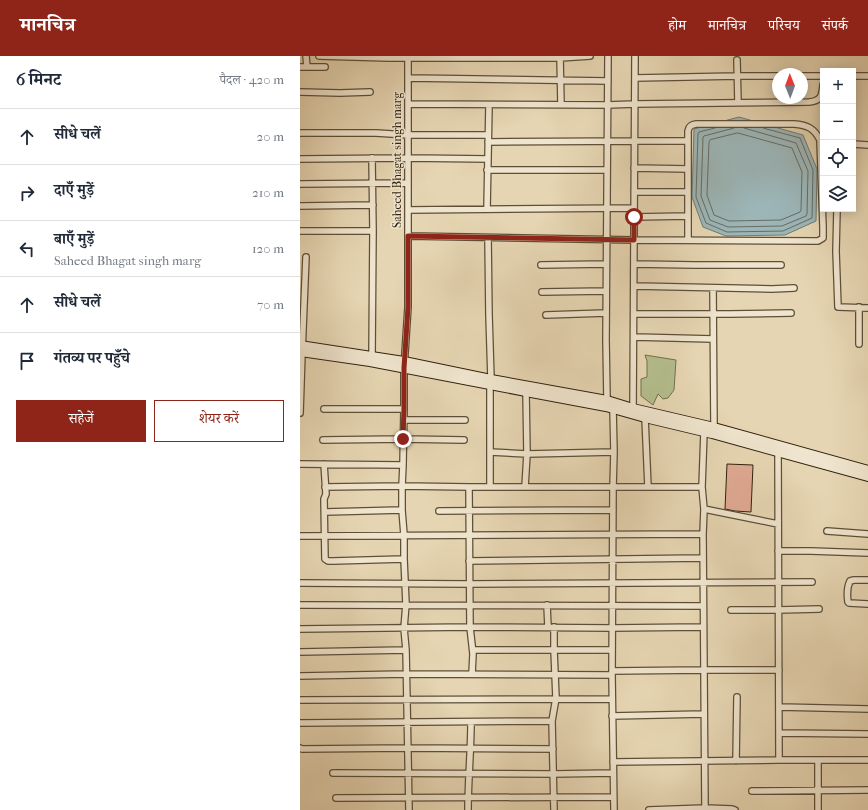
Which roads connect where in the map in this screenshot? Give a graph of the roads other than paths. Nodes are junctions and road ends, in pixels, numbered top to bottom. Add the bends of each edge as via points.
1 (306, 56) edge
2 (319, 56) edge
3 (590, 56) edge
4 (608, 56) edge
5 (635, 56) edge
6 (408, 57) edge
7 (521, 57) edge
8 (560, 57) edge
9 (737, 60) dead end
10 (306, 67) junction
11 (324, 67) dead end
12 (300, 68) edge
13 (738, 76) junction
14 (772, 76) edge
15 (808, 76) edge
16 (820, 76) edge
17 (856, 76) edge
18 (868, 76) edge
19 (408, 78) junction
20 (635, 78) junction
21 (560, 80) junction
22 (608, 81) junction
23 (300, 92) edge
24 (370, 92) dead end
25 (820, 96) edge
26 (772, 101) edge
27 (808, 101) edge
28 (738, 103) junction
29 (408, 104) junction
30 (635, 104) junction
31 (489, 105) junction
32 (561, 105) junction
33 (608, 105) junction
34 (300, 133) edge
35 (408, 135) junction
36 (488, 135) junction
37 (820, 140) edge
38 (607, 141) junction
39 (634, 141) junction
40 (688, 141) junction
41 (488, 142) junction
42 (856, 144) edge
43 (868, 145) edge
44 (372, 158) junction
45 (408, 158) junction
46 (300, 159) edge
47 (488, 159) junction
48 (634, 168) junction
49 (688, 169) junction
50 (487, 170) junction
51 (607, 170) junction
52 (822, 176) edge
53 (372, 183) junction
54 (408, 183) junction
55 (300, 184) edge
56 (634, 192) junction
57 (687, 192) junction
58 (372, 205) junction
59 (300, 206) edge
60 (634, 208) junction
61 (487, 209) junction
62 (607, 209) junction
63 (408, 210) junction
64 (837, 212) edge
65 (688, 216) junction
66 (634, 217) junction
67 (373, 231) junction
68 (300, 232) edge
69 (408, 236) junction
70 (488, 238) junction
71 (607, 239) junction
72 (634, 240) junction
73 (688, 240) junction
74 (306, 257) dead end
75 (606, 264) junction
76 (634, 264) junction
77 (541, 265) dead end
78 (781, 265) dead end
79 (634, 286) junction
80 (714, 288) junction
81 (794, 288) dead end
82 (606, 291) junction
83 (542, 292) dead end
84 (859, 307) junction
85 (868, 308) edge
86 (606, 313) junction
87 (791, 313) dead end
88 (634, 314) junction
89 (714, 314) junction
90 (546, 315) dead end
91 (634, 337) junction
92 (713, 339) junction
93 (859, 344) dead end
94 (301, 349) edge
95 (372, 355) junction
96 (404, 364) junction
97 (490, 382) junction
98 (526, 392) junction
99 (607, 400) junction
100 (324, 409) dead end
101 (404, 409) junction
102 (613, 409) junction
103 (633, 411) junction
104 (300, 413) edge
105 (645, 418) junction
106 (404, 420) junction
107 (465, 420) dead end
108 (714, 428) junction
109 (704, 432) junction
110 (403, 439) junction
111 (323, 440) dead end
112 (464, 440) dead end
113 (778, 448) junction
114 (490, 452) junction
115 (614, 452) junction
116 (527, 454) junction
117 (300, 464) edge
118 (324, 464) junction
119 (403, 465) junction
120 (868, 470) edge
121 (868, 477) edge
122 (402, 486) junction
123 (325, 487) junction
124 (469, 487) junction
125 (490, 487) junction
126 (525, 487) junction
127 (612, 487) junction
128 (648, 487) junction
129 (702, 487) junction
130 (704, 509) junction
131 (402, 510) junction
132 (612, 510) junction
133 (440, 511) dead end
134 (469, 511) junction
135 (325, 512) junction
136 (778, 524) junction
137 (827, 531) dead end
138 (612, 534) junction
139 (703, 534) junction
140 (868, 534) edge
141 (404, 535) junction
142 (469, 535) junction
143 (300, 536) edge
144 (325, 536) junction
145 (778, 551) junction
146 (868, 553) edge
147 (703, 558) junction
148 (404, 559) junction
149 (612, 559) junction
150 (469, 561) junction
151 (868, 580) edge
152 (778, 582) junction
153 (812, 582) dead end
154 (300, 583) edge
155 (406, 583) junction
156 (612, 583) junction
157 (703, 583) junction
158 (469, 584) junction
159 (406, 604) junction
160 (868, 604) edge
161 (300, 605) edge
162 (470, 605) junction
163 (547, 605) junction
164 (612, 606) junction
165 (703, 606) junction
166 (819, 609) dead end
167 (731, 610) dead end
168 (778, 610) junction
169 (470, 627) junction
170 (551, 627) junction
171 (703, 627) junction
172 (404, 628) junction
173 (612, 628) junction
174 (300, 629) edge
175 (406, 650) junction
176 (472, 650) junction
177 (554, 650) junction
178 (612, 650) junction
179 (300, 652) edge
180 (703, 670) junction
181 (779, 670) junction
182 (612, 673) junction
183 (406, 674) junction
184 (472, 674) junction
185 (555, 674) junction
186 (300, 676) edge
187 (737, 697) dead end
188 (556, 698) junction
189 (612, 699) junction
190 (300, 700) edge
191 (407, 700) junction
192 (779, 707) junction
193 (868, 709) edge
194 (704, 714) junction
195 (612, 716) junction
196 (552, 721) junction
197 (300, 722) edge
198 (471, 722) junction
199 (407, 723) junction
200 (779, 734) junction
201 (868, 734) edge
202 (300, 748) edge
203 (407, 748) junction
204 (471, 749) junction
205 (553, 749) junction
206 (779, 760) junction
207 (818, 760) junction
208 (868, 760) edge
209 (704, 761) junction
210 (736, 761) junction
211 (613, 762) junction
212 (333, 773) dead end
213 (408, 773) junction
214 (469, 773) junction
215 (613, 773) junction
216 (553, 774) junction
217 (818, 790) junction
218 (868, 790) edge
219 (752, 791) dead end
220 (614, 797) junction
221 (336, 798) dead end
222 (408, 798) junction
223 (468, 798) junction
224 (553, 798) junction
225 (705, 808) junction
226 (408, 810) edge
227 (468, 810) edge
228 (554, 810) edge
229 (614, 810) edge
230 (649, 810) edge
231 (735, 810) edge
232 (818, 810) edge

1 - 10 street
2 - 6 street
3 - 8 street
4 - 22 street
5 - 20 street
6 - 7 street
6 - 19 street, Saheed Bhagat singh marg
7 - 8 street
8 - 21 street
9 - 13 street
10 - 11 street
10 - 12 street
13 - 14 street
13 - 20 street
13 - 28 street
15 - 16 street
17 - 18 street
19 - 21 street
19 - 29 street, Saheed Bhagat singh marg
20 - 30 street
21 - 22 street
21 - 32 street
22 - 33 street
23 - 24 street
25 - 27 street via 815,101
26 - 28 street
28 - 30 street
29 - 31 street
29 - 35 street, Saheed Bhagat singh marg
30 - 33 street
30 - 39 street
31 - 32 street
31 - 36 street
32 - 33 street
33 - 38 street
34 - 35 street
35 - 36 street
35 - 45 street, Saheed Bhagat singh marg
36 - 41 street
37 - 40 street via 816,133 803,125 696,124 689,127
38 - 39 street
38 - 41 street
38 - 51 street
39 - 40 street
39 - 48 street
40 - 49 street
41 - 47 street
42 - 43 street
44 - 45 street
44 - 46 street
44 - 53 street
45 - 47 street
45 - 54 street, Saheed Bhagat singh marg
47 - 50 street
48 - 49 street
48 - 56 street
49 - 57 street
50 - 51 street
50 - 61 street
51 - 62 street
52 - 73 street via 823,238 818,241
53 - 54 street
53 - 55 street
53 - 58 street
54 - 63 street, Saheed Bhagat singh marg
56 - 57 street
56 - 60 street
57 - 65 street
58 - 59 street
58 - 67 street
60 - 62 street
60 - 66 street
61 - 62 street
61 - 63 street
62 - 71 street
63 - 69 street, Saheed Bhagat singh marg
64 - 84 street via 838,307
65 - 66 street
65 - 73 street
66 - 72 street
67 - 68 street
67 - 95 street
69 - 70 street
69 - 96 street, Saheed Bhagat singh marg via 408,307
70 - 71 street
70 - 97 street
71 - 72 street
71 - 75 street
72 - 73 street
72 - 76 street
74 - 94 street
75 - 77 street
75 - 82 street
76 - 78 street
76 - 79 street
79 - 80 street
79 - 88 street
80 - 81 street
80 - 89 street
82 - 83 street
82 - 86 street
84 - 85 street
84 - 93 street
86 - 90 street
86 - 99 street
87 - 89 street
88 - 89 street
88 - 91 street
89 - 92 street
91 - 92 street
91 - 103 street
92 - 108 street
94 - 95 main road
94 - 96 main road via 370,362
94 - 104 street
95 - 96 main road
96 - 97 main road
96 - 101 street, Saheed Bhagat singh marg
97 - 98 main road
97 - 99 main road
97 - 114 street
98 - 102 main road
98 - 116 street
99 - 103 main road
100 - 101 street
101 - 106 street, Saheed Bhagat singh marg
102 - 103 main road
102 - 115 street
103 - 105 main road
103 - 108 main road
105 - 109 main road
105 - 128 street
106 - 107 street
106 - 110 street, Saheed Bhagat singh marg
108 - 113 main road
109 - 113 main road
109 - 129 street
110 - 111 street
110 - 112 street
110 - 119 street, Saheed Bhagat singh marg
113 - 120 main road
113 - 121 main road
113 - 136 street
114 - 116 street
114 - 125 street
115 - 116 street
115 - 127 street
116 - 126 street
117 - 118 street
118 - 119 street
118 - 123 street
119 - 122 street, Saheed Bhagat singh marg
122 - 123 street
122 - 124 street
122 - 131 street, Saheed Bhagat singh marg
123 - 135 street
124 - 125 street
124 - 134 street
125 - 126 street
126 - 127 street
127 - 128 street
127 - 132 street
128 - 129 street
129 - 130 street
130 - 136 street
130 - 139 street
131 - 135 street
131 - 141 street, Saheed Bhagat singh marg
132 - 134 street
132 - 138 street
133 - 134 street
134 - 142 street
135 - 144 street
136 - 145 street
137 - 140 street
138 - 139 street
138 - 142 street
138 - 149 street
139 - 147 street
141 - 142 street
141 - 144 street
141 - 148 street, Saheed Bhagat singh marg
142 - 150 street
143 - 144 street
144 - 148 street via 324,556 328,561
145 - 146 street
145 - 152 street
147 - 149 street
147 - 157 street
148 - 155 street, Saheed Bhagat singh marg
149 - 150 street
149 - 156 street
150 - 158 street
151 - 160 street via 850,581 847,595 849,603
152 - 153 street
152 - 157 street
152 - 168 street
154 - 155 street
155 - 158 street
155 - 159 street, Saheed Bhagat singh marg
156 - 157 street
156 - 158 street
156 - 164 street
157 - 165 street
158 - 162 street
159 - 161 street
159 - 162 street
159 - 172 street, Saheed Bhagat singh marg
162 - 163 street
162 - 169 street
163 - 164 street
163 - 170 street
164 - 165 street
164 - 173 street
165 - 171 street
166 - 168 street
167 - 168 street
168 - 181 street
169 - 170 street
169 - 172 street
169 - 176 street
170 - 173 street
170 - 177 street
171 - 173 street
171 - 180 street
172 - 174 street
172 - 175 street, Saheed Bhagat singh marg
173 - 178 street
175 - 179 street
175 - 183 street, Saheed Bhagat singh marg
176 - 177 street
176 - 184 street
177 - 178 street
177 - 185 street
178 - 182 street
180 - 181 street
180 - 182 street
180 - 194 street
181 - 192 street
182 - 185 street
182 - 189 street
183 - 184 street
183 - 186 street
183 - 191 street, Saheed Bhagat singh marg
184 - 185 street
185 - 188 street
187 - 210 street
188 - 189 street
188 - 191 street
188 - 196 street
189 - 195 street
190 - 191 street
191 - 199 street, Saheed Bhagat singh marg
192 - 193 street
192 - 200 street
194 - 195 street
194 - 209 street
195 - 211 street
196 - 198 street
196 - 205 street
197 - 199 street
198 - 199 street
198 - 204 street
199 - 203 street, Saheed Bhagat singh marg
200 - 201 street
200 - 206 street
202 - 203 street
203 - 204 street
203 - 213 street, Saheed Bhagat singh marg
204 - 205 street
204 - 214 street
205 - 216 street
206 - 207 street
206 - 210 street
207 - 208 street
207 - 217 street
209 - 210 street
209 - 211 street
209 - 225 street
211 - 215 street
212 - 213 street
213 - 214 street
213 - 222 street, Saheed Bhagat singh marg
214 - 216 street
214 - 223 street
215 - 216 street
215 - 220 street
216 - 224 street
217 - 218 street
217 - 219 street
217 - 232 street
220 - 224 street
220 - 229 street
221 - 222 street
222 - 223 street
222 - 226 street, Saheed Bhagat singh marg
223 - 224 street
223 - 227 street
224 - 228 street
225 - 230 street
225 - 231 street

